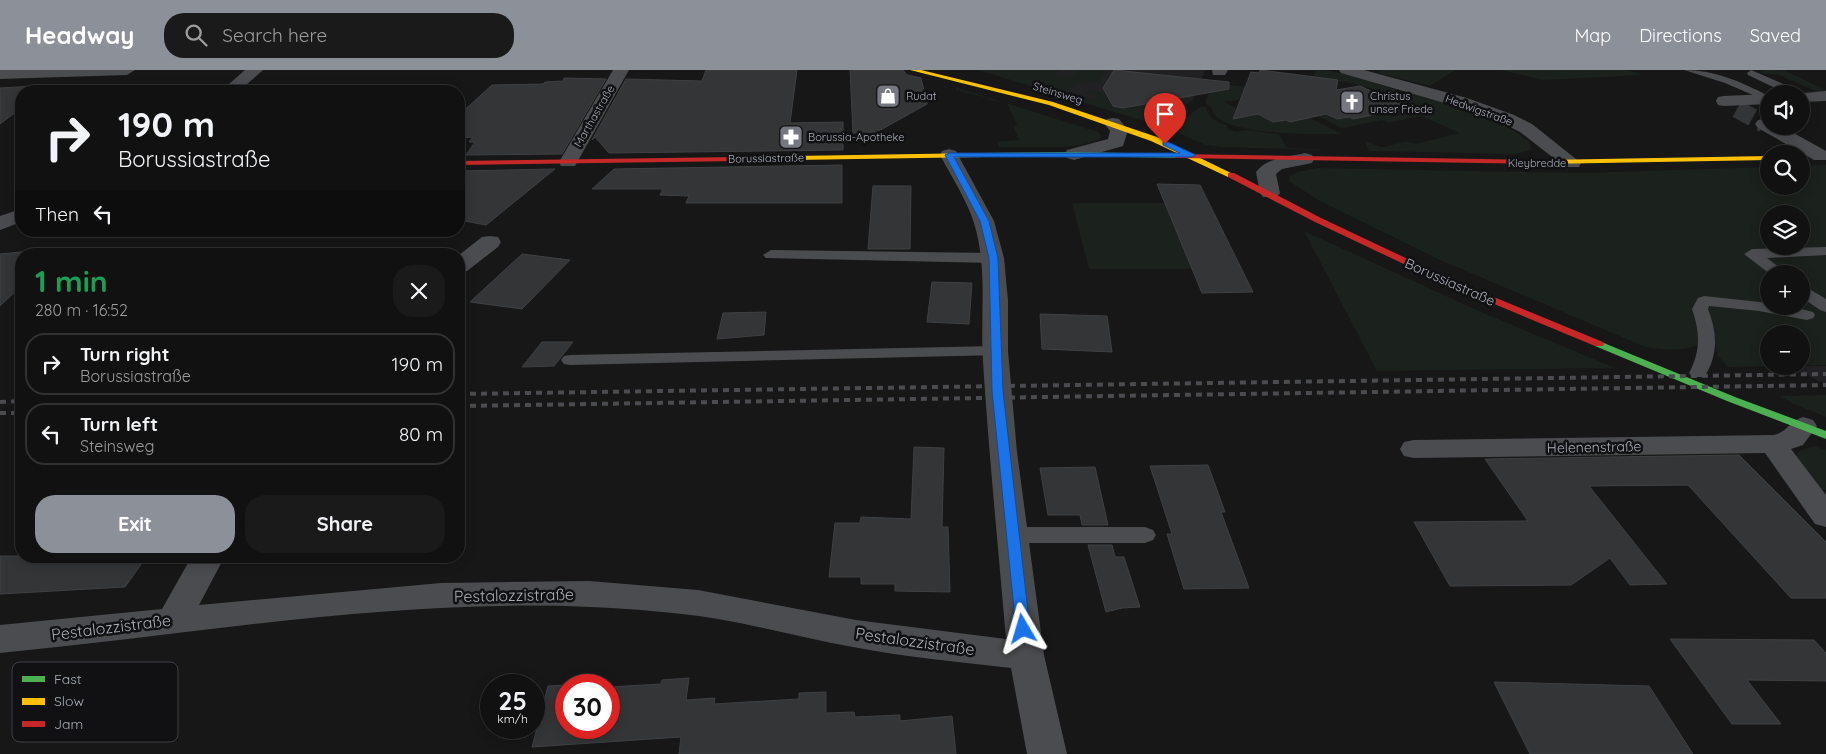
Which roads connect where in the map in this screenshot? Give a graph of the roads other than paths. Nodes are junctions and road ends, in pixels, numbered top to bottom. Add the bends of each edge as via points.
1 (127, 70) edge
2 (255, 70) edge
3 (621, 70) edge
4 (913, 70) edge
5 (1347, 70) edge
6 (1689, 70) edge
7 (1368, 72) edge
8 (1752, 73) dead end
9 (0, 74) edge
10 (236, 85) edge
11 (1778, 85) edge
12 (1760, 96) edge
13 (1810, 96) edge
14 (1826, 96) edge
15 (1760, 99) tunnel mouth
16 (1737, 109) tunnel mouth
17 (1113, 123) junction
18 (1785, 135) edge
19 (1074, 154) junction
20 (949, 155) junction
21 (1192, 155) junction
22 (1824, 156) edge
23 (1810, 157) edge
24 (1760, 158) edge
25 (1305, 159) junction
26 (568, 162) junction
27 (465, 163) edge
28 (1572, 163) junction
29 (1270, 194) junction
30 (15, 218) edge
31 (0, 224) edge
32 (1826, 251) edge
33 (1810, 252) edge
34 (1760, 254) edge
35 (771, 255) dead end
36 (1809, 255) edge
37 (993, 258) junction
38 (1767, 265) edge
39 (1826, 266) edge
40 (1810, 295) edge
41 (1760, 306) edge
42 (1826, 306) edge
43 (995, 351) junction
44 (570, 360) dead end
45 (1698, 373) dead end
46 (1815, 430) edge
47 (1774, 444) junction
48 (1414, 448) dead end
49 (1826, 516) edge
50 (1012, 535) junction
51 (1145, 535) dead end
52 (205, 563) edge
53 (173, 620) junction
54 (0, 639) edge
55 (1026, 655) junction
56 (1047, 754) edge

1 - 9 street
2 - 10 street
3 - 26 street, Marthastraße
4 - 17 street, Steinsweg via 1015,93
5 - 7 street, Hedwigstraße
6 - 12 lane
7 - 28 street, Hedwigstraße via 1508,119 1526,128
8 - 11 lane
13 - 14 street
15 - 16 street via 1724,101
17 - 19 street, Borussiastraße via 1119,130 1117,142
17 - 21 street, Steinsweg
18 - 22 street
19 - 20 street, Borussiastraße
19 - 21 street, Borussiastraße
20 - 26 street, Borussiastraße
20 - 37 street via 984,221
21 - 25 street, Kleybredde
21 - 29 street, Borussiastraße
22 - 23 street
24 - 28 street, Kleybredde
25 - 28 street, Kleybredde
25 - 29 street, Kleybredde via 1276,165 1266,172
26 - 27 street, Borussiastraße
29 - 46 street, Borussiastraße via 1335,229 1464,288
30 - 31 street
32 - 33 lane
34 - 38 lane via 1752,254
35 - 37 lane
36 - 39 lane
37 - 43 street
40 - 42 lane
41 - 45 lane via 1704,301 1700,309 1707,326 1708,340 1704,363
43 - 44 lane
43 - 50 street
46 - 47 street
47 - 48 street, Helenenstraße
47 - 49 street
50 - 51 lane
50 - 55 street
52 - 53 street
53 - 54 street, Pestalozzistraße
53 - 55 street, Pestalozzistraße via 482,592 591,594 698,603 855,633
55 - 56 street

